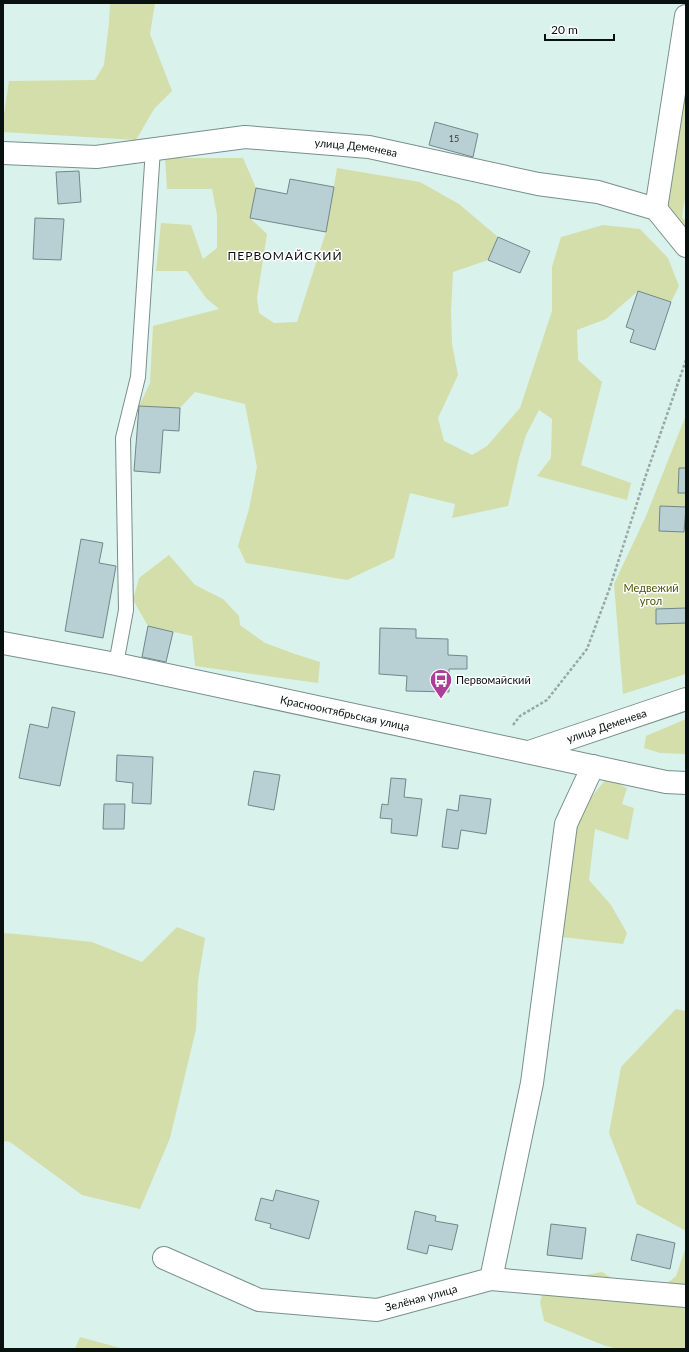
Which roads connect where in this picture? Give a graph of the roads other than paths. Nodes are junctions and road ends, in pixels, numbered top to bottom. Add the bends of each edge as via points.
1 (686, 16) edge
2 (153, 149) junction
3 (3, 153) edge
4 (656, 209) junction
5 (686, 246) edge
6 (3, 643) edge
7 (116, 664) junction
8 (686, 699) edge
9 (528, 752) junction
10 (593, 766) junction
11 (686, 783) edge
12 (164, 1258) dead end
13 (491, 1279) junction
14 (686, 1296) edge

1 - 4 street
2 - 3 street, улица Деменева via 96,157
2 - 4 street, улица Деменева via 246,137 369,147 538,184 598,192
2 - 7 lane via 138,377 123,438 126,610
4 - 5 street
6 - 7 street, Краснооктябрьская улица
7 - 9 street, Краснооктябрьская улица
8 - 9 street, улица Деменева
9 - 10 street, Краснооктябрьская улица
10 - 11 street, Краснооктябрьская улица via 666,782
10 - 13 street via 566,824 532,1083
12 - 13 street, Зелёная улица via 259,1300 377,1310
13 - 14 street, Зелёная улица

